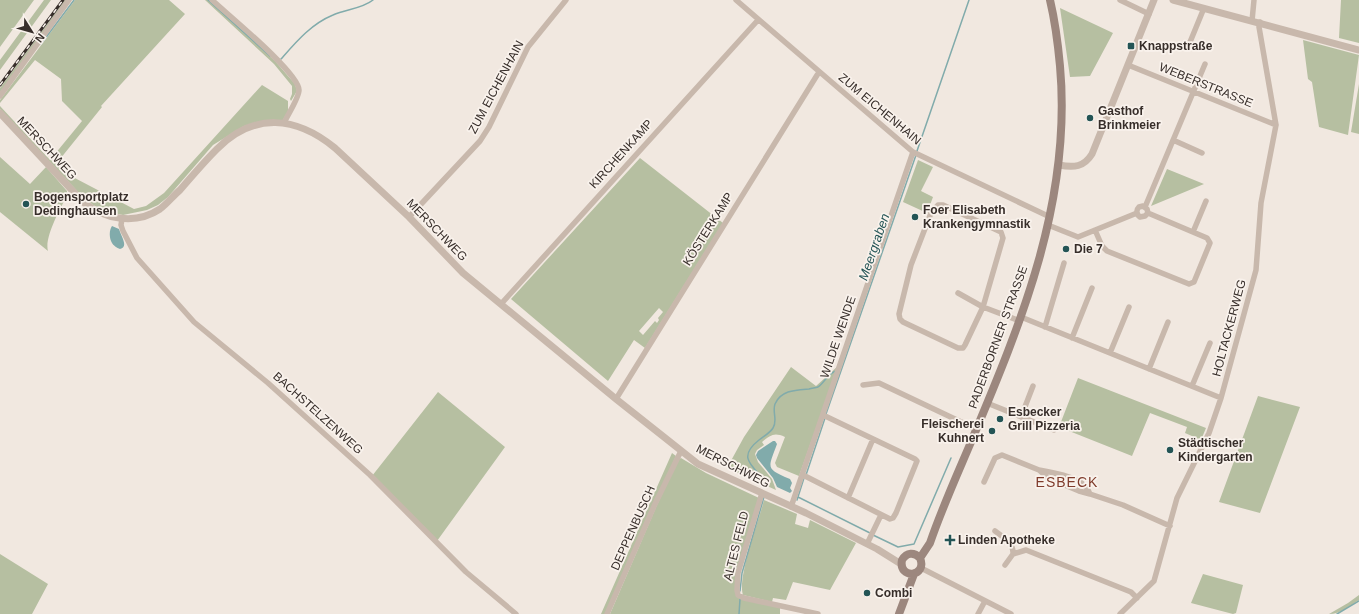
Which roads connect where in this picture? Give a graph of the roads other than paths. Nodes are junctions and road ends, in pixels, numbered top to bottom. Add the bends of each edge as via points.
1 (69, 0) edge
2 (212, 0) edge
3 (566, 0) edge
4 (736, 0) edge
5 (1050, 0) edge
6 (1120, 0) edge
7 (1154, 0) edge
8 (1173, 0) edge
9 (1254, 0) edge
10 (1204, 8) junction
11 (1149, 14) junction
12 (758, 20) junction
13 (1256, 22) junction
14 (1184, 45) dead end
15 (1359, 50) edge
16 (1205, 64) dead end
17 (1128, 65) junction
18 (819, 72) junction
19 (1193, 92) junction
20 (0, 96) edge
21 (1, 115) edge
22 (284, 123) junction
23 (1276, 125) junction
24 (1173, 140) junction
25 (913, 152) junction
26 (1202, 153) dead end
27 (1059, 165) junction
28 (1206, 201) dead end
29 (1145, 207) junction
30 (1137, 213) junction
31 (1148, 213) junction
32 (409, 217) junction
33 (122, 219) junction
34 (1049, 221) junction
35 (1095, 230) junction
36 (1193, 232) junction
37 (1064, 263) dead end
38 (1092, 288) dead end
39 (958, 293) dead end
40 (501, 304) junction
41 (983, 307) junction
42 (1129, 307) dead end
43 (1020, 319) junction
44 (1168, 322) dead end
45 (1045, 327) junction
46 (1072, 338) junction
47 (1210, 343) dead end
48 (1110, 353) junction
49 (1149, 369) junction
50 (863, 385) dead end
51 (1033, 386) dead end
52 (1192, 386) junction
53 (1221, 398) junction
54 (616, 399) junction
55 (987, 403) junction
56 (823, 415) junction
57 (1020, 416) junction
58 (976, 429) junction
59 (1054, 430) dead end
60 (873, 439) junction
61 (681, 451) junction
62 (1039, 470) junction
63 (803, 475) junction
64 (984, 482) dead end
65 (762, 493) junction
66 (1090, 494) junction
67 (848, 498) junction
68 (791, 507) junction
69 (881, 515) junction
70 (1170, 526) junction
71 (995, 531) dead end
72 (933, 533) junction
73 (867, 544) junction
74 (1013, 554) junction
75 (906, 558) junction
76 (920, 558) junction
77 (1005, 565) dead end
78 (914, 572) junction
79 (1137, 598) junction
80 (985, 601) junction
81 (516, 614) edge
82 (607, 614) edge
83 (818, 614) edge
84 (899, 614) edge
85 (978, 614) edge
86 (1011, 614) edge
87 (1120, 614) edge

1 - 20 street
2 - 22 street via 279,61 298,83 298,96
3 - 32 street, ZUM EICHENHAIN via 528,47 480,141
4 - 12 street, ZUM EICHENHAIN
5 - 27 main road, PADERBORNER STRASSE via 1058,45 1062,91 1063,124
6 - 11 street
7 - 11 street
8 - 10 street
9 - 13 street
10 - 13 street
10 - 14 street via 1188,47
11 - 17 street
12 - 18 street, ZUM EICHENHAIN
12 - 40 street, KIRCHENKAMP
13 - 15 street
13 - 23 street, HOLTACKERWEG
16 - 19 street
17 - 19 street, WEBERSTRASSE
17 - 27 street via 1088,161 1072,166
18 - 25 street, ZUM EICHENHAIN
18 - 54 street, KÖSTERKAMP
19 - 23 street, WEBERSTRASSE
19 - 24 street
21 - 33 street, MERSCHWEG via 83,202 104,215
22 - 32 street, MERSCHWEG via 309,130 324,139
22 - 33 street, MERSCHWEG via 272,122 238,132 220,146 160,209 141,217
23 - 53 street, HOLTACKERWEG via 1261,203 1256,270
24 - 26 street
24 - 29 street
25 - 34 street, ZUM EICHENHAIN
25 - 56 street, WILDE WENDE
27 - 34 main road, PADERBORNER STRASSE
28 - 36 street
29 - 30 street via 1138,208
29 - 31 street
30 - 31 street via 1142,217
30 - 35 street, ZUM EICHENHAIN
31 - 36 street
32 - 40 street, MERSCHWEG via 463,273
33 - 81 street, BACHSTELZENWEG via 121,225 137,258 194,322 268,383 370,475 466,572
34 - 35 street, ZUM EICHENHAIN via 1078,237
34 - 43 main road, PADERBORNER STRASSE via 1036,272
35 - 36 street via 1107,251 1189,284 1194,282 1210,243 1208,238
37 - 45 street
38 - 46 street
39 - 41 street
40 - 54 street, MERSCHWEG
41 - 41 street via 963,348 958,348 900,319 911,265 931,213 938,206 943,205 1002,234
41 - 43 street
42 - 48 street
43 - 45 street
43 - 55 main road, PADERBORNER STRASSE
44 - 49 street
45 - 46 street
46 - 48 street
47 - 52 street
48 - 49 street
49 - 52 street
50 - 58 street via 879,383
51 - 57 street
52 - 53 street
53 - 70 street, HOLTACKERWEG via 1209,433 1177,498
54 - 61 street, MERSCHWEG
55 - 57 street
55 - 58 main road, PADERBORNER STRASSE
56 - 60 street
56 - 63 street, WILDE WENDE
57 - 59 street
58 - 72 main road, PADERBORNER STRASSE
60 - 67 street
60 - 69 street via 917,462 893,518
61 - 65 street, MERSCHWEG via 698,464
61 - 82 street, DEPPENBUSCH
62 - 64 street via 1002,456 995,458
62 - 66 street via 1052,480
62 - 66 street via 1079,481
63 - 67 street
63 - 68 street, WILDE WENDE
65 - 68 street, MERSCHWEG
65 - 83 street, ALTES FELD via 738,573 738,595
66 - 70 street via 1123,505
67 - 69 street
68 - 73 street, MERSCHWEG
69 - 73 street
70 - 79 street, HOLTACKERWEG via 1154,581
71 - 74 street via 1011,544
72 - 75 main road, PADERBORNER STRASSE via 920,549
72 - 76 main road, PADERBORNER STRASSE
73 - 75 street, MERSCHWEG
74 - 77 street
74 - 79 street via 1026,550 1131,592
75 - 76 main road via 917,555
75 - 78 main road via 904,571
76 - 78 main road via 922,562
78 - 80 street
78 - 84 main road via 908,580
79 - 87 street, HOLTACKERWEG
80 - 85 street
80 - 86 street

